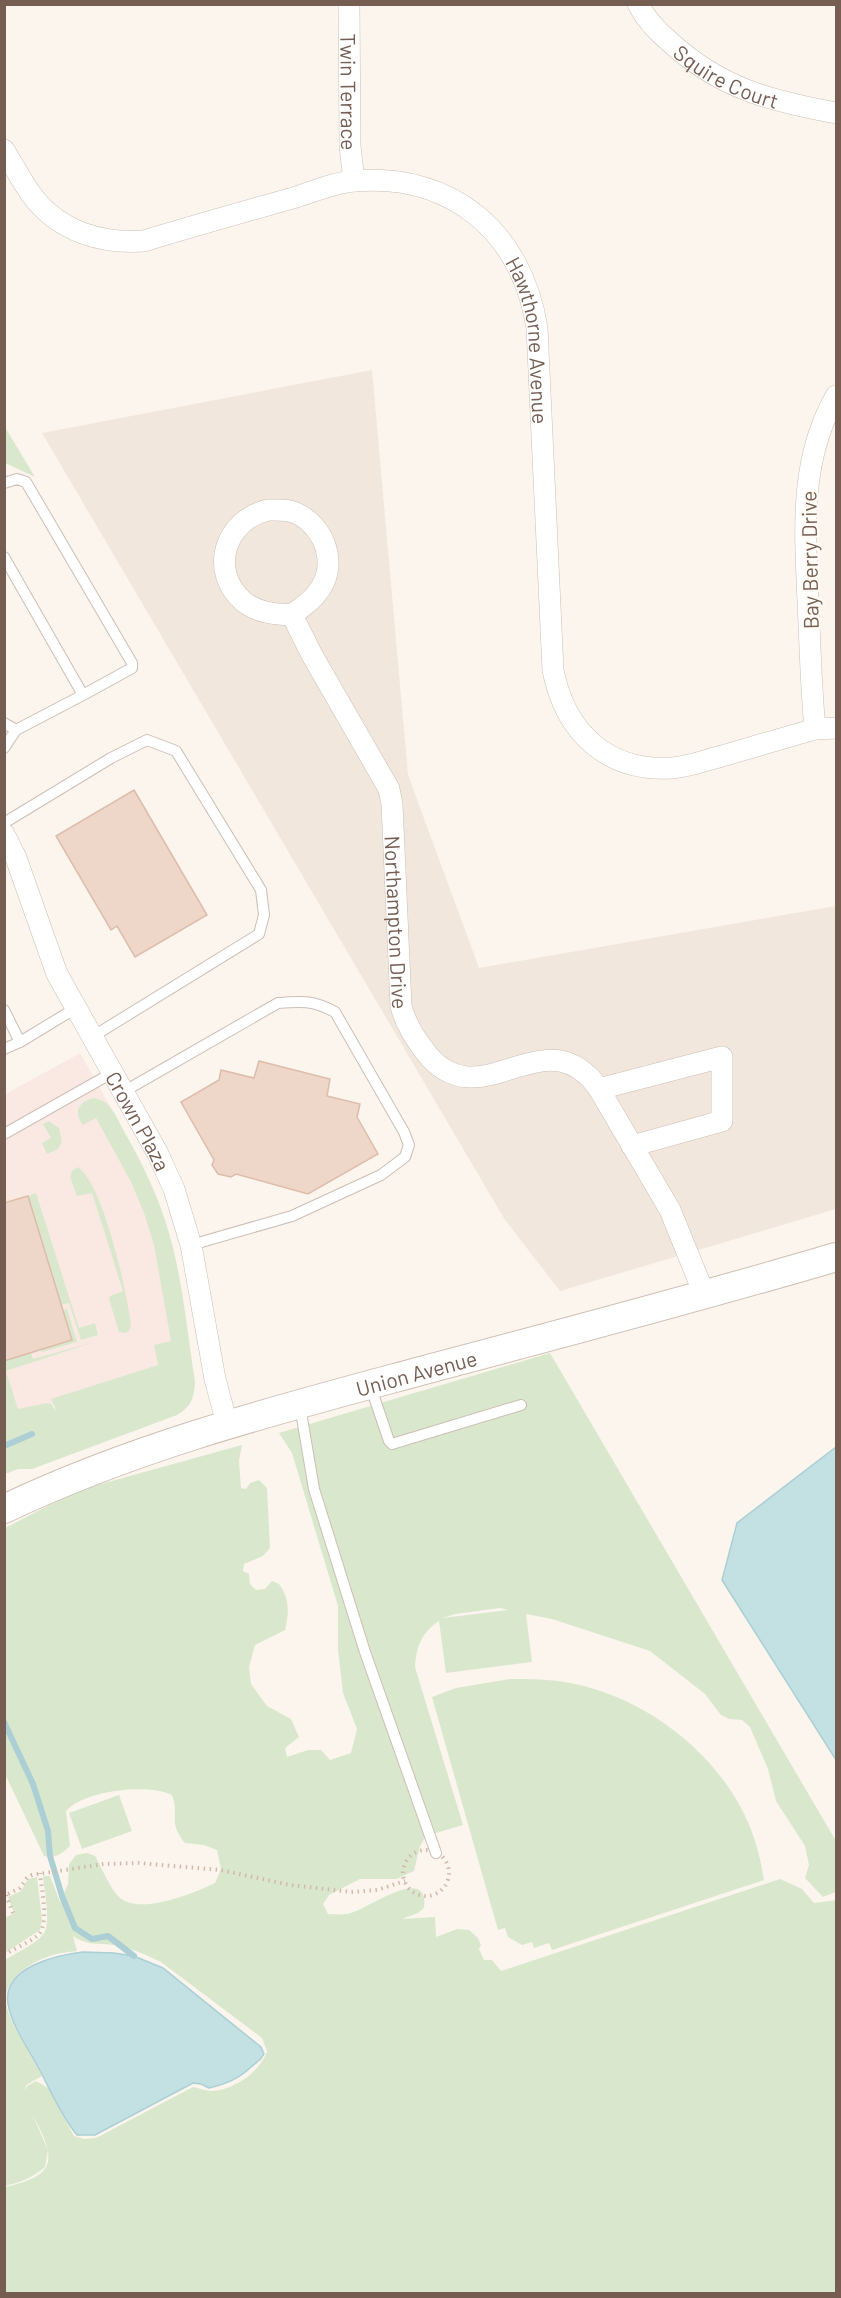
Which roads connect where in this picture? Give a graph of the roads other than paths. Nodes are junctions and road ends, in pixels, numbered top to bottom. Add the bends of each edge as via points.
1 (349, 4) edge
2 (638, 4) edge
3 (837, 113) edge
4 (4, 150) edge
5 (354, 181) junction
6 (837, 396) edge
7 (4, 483) edge
8 (4, 557) edge
9 (292, 615) junction
10 (83, 695) junction
11 (4, 723) edge
12 (837, 728) edge
13 (815, 729) junction
14 (16, 730) junction
15 (4, 748) edge
16 (4, 823) edge
17 (4, 834) edge
18 (76, 1008) junction
19 (4, 1010) edge
20 (92, 1036) junction
21 (20, 1042) junction
22 (4, 1049) edge
23 (112, 1073) junction
24 (599, 1089) junction
25 (123, 1092) junction
26 (4, 1134) edge
27 (632, 1146) junction
28 (191, 1245) junction
29 (837, 1257) edge
30 (705, 1296) junction
31 (370, 1385) junction
32 (299, 1404) junction
33 (521, 1405) dead end
34 (226, 1424) junction
35 (4, 1509) edge
36 (436, 1853) road end

1 - 5 street, Twin Terrace via 350,146
2 - 3 street, Squire Court via 655,28 708,72 772,100
4 - 5 street, Hawthorne Avenue via 33,198 50,215 86,235 112,242 144,240
5 - 13 street, Hawthorne Avenue via 400,182 450,198 494,231 525,278 537,328 554,670 557,691 579,730 606,753 625,762 648,768 673,768
6 - 13 street, Bay Berry Drive via 810,465 805,514
7 - 10 lane via 17,479 26,482 132,663 132,668
8 - 10 lane
9 - 9 street via 318,593 328,568 327,552 321,535 296,513 258,512 238,525 228,540 226,574 245,603 260,611
9 - 24 street, Northampton Drive via 389,789 401,1006 416,1039 434,1064 463,1078 540,1060 557,1060 587,1074
10 - 14 lane
11 - 14 lane
12 - 13 street, Hawthorne Avenue
14 - 15 lane
16 - 20 lane via 147,740 176,751 261,890 264,915 259,934
17 - 18 street, Crown Plaza via 53,964
18 - 20 street, Crown Plaza
18 - 21 lane
19 - 21 lane
20 - 23 street, Crown Plaza
21 - 22 lane
23 - 25 street, Crown Plaza
23 - 26 lane
24 - 27 street, Northampton Drive
24 - 27 street via 722,1057 722,1122
25 - 28 street, Crown Plaza via 174,1189
25 - 28 lane via 278,1003 319,1003 335,1012 404,1132 409,1146 405,1157 381,1175 292,1216
27 - 30 street, Northampton Drive via 670,1210
28 - 34 street, Crown Plaza
29 - 30 street, Union Avenue
30 - 31 street, Union Avenue
31 - 32 street, Union Avenue
31 - 33 lane via 393,1444
32 - 34 street, Union Avenue
32 - 36 lane via 317,1500 365,1652
34 - 35 street, Union Avenue via 142,1452

